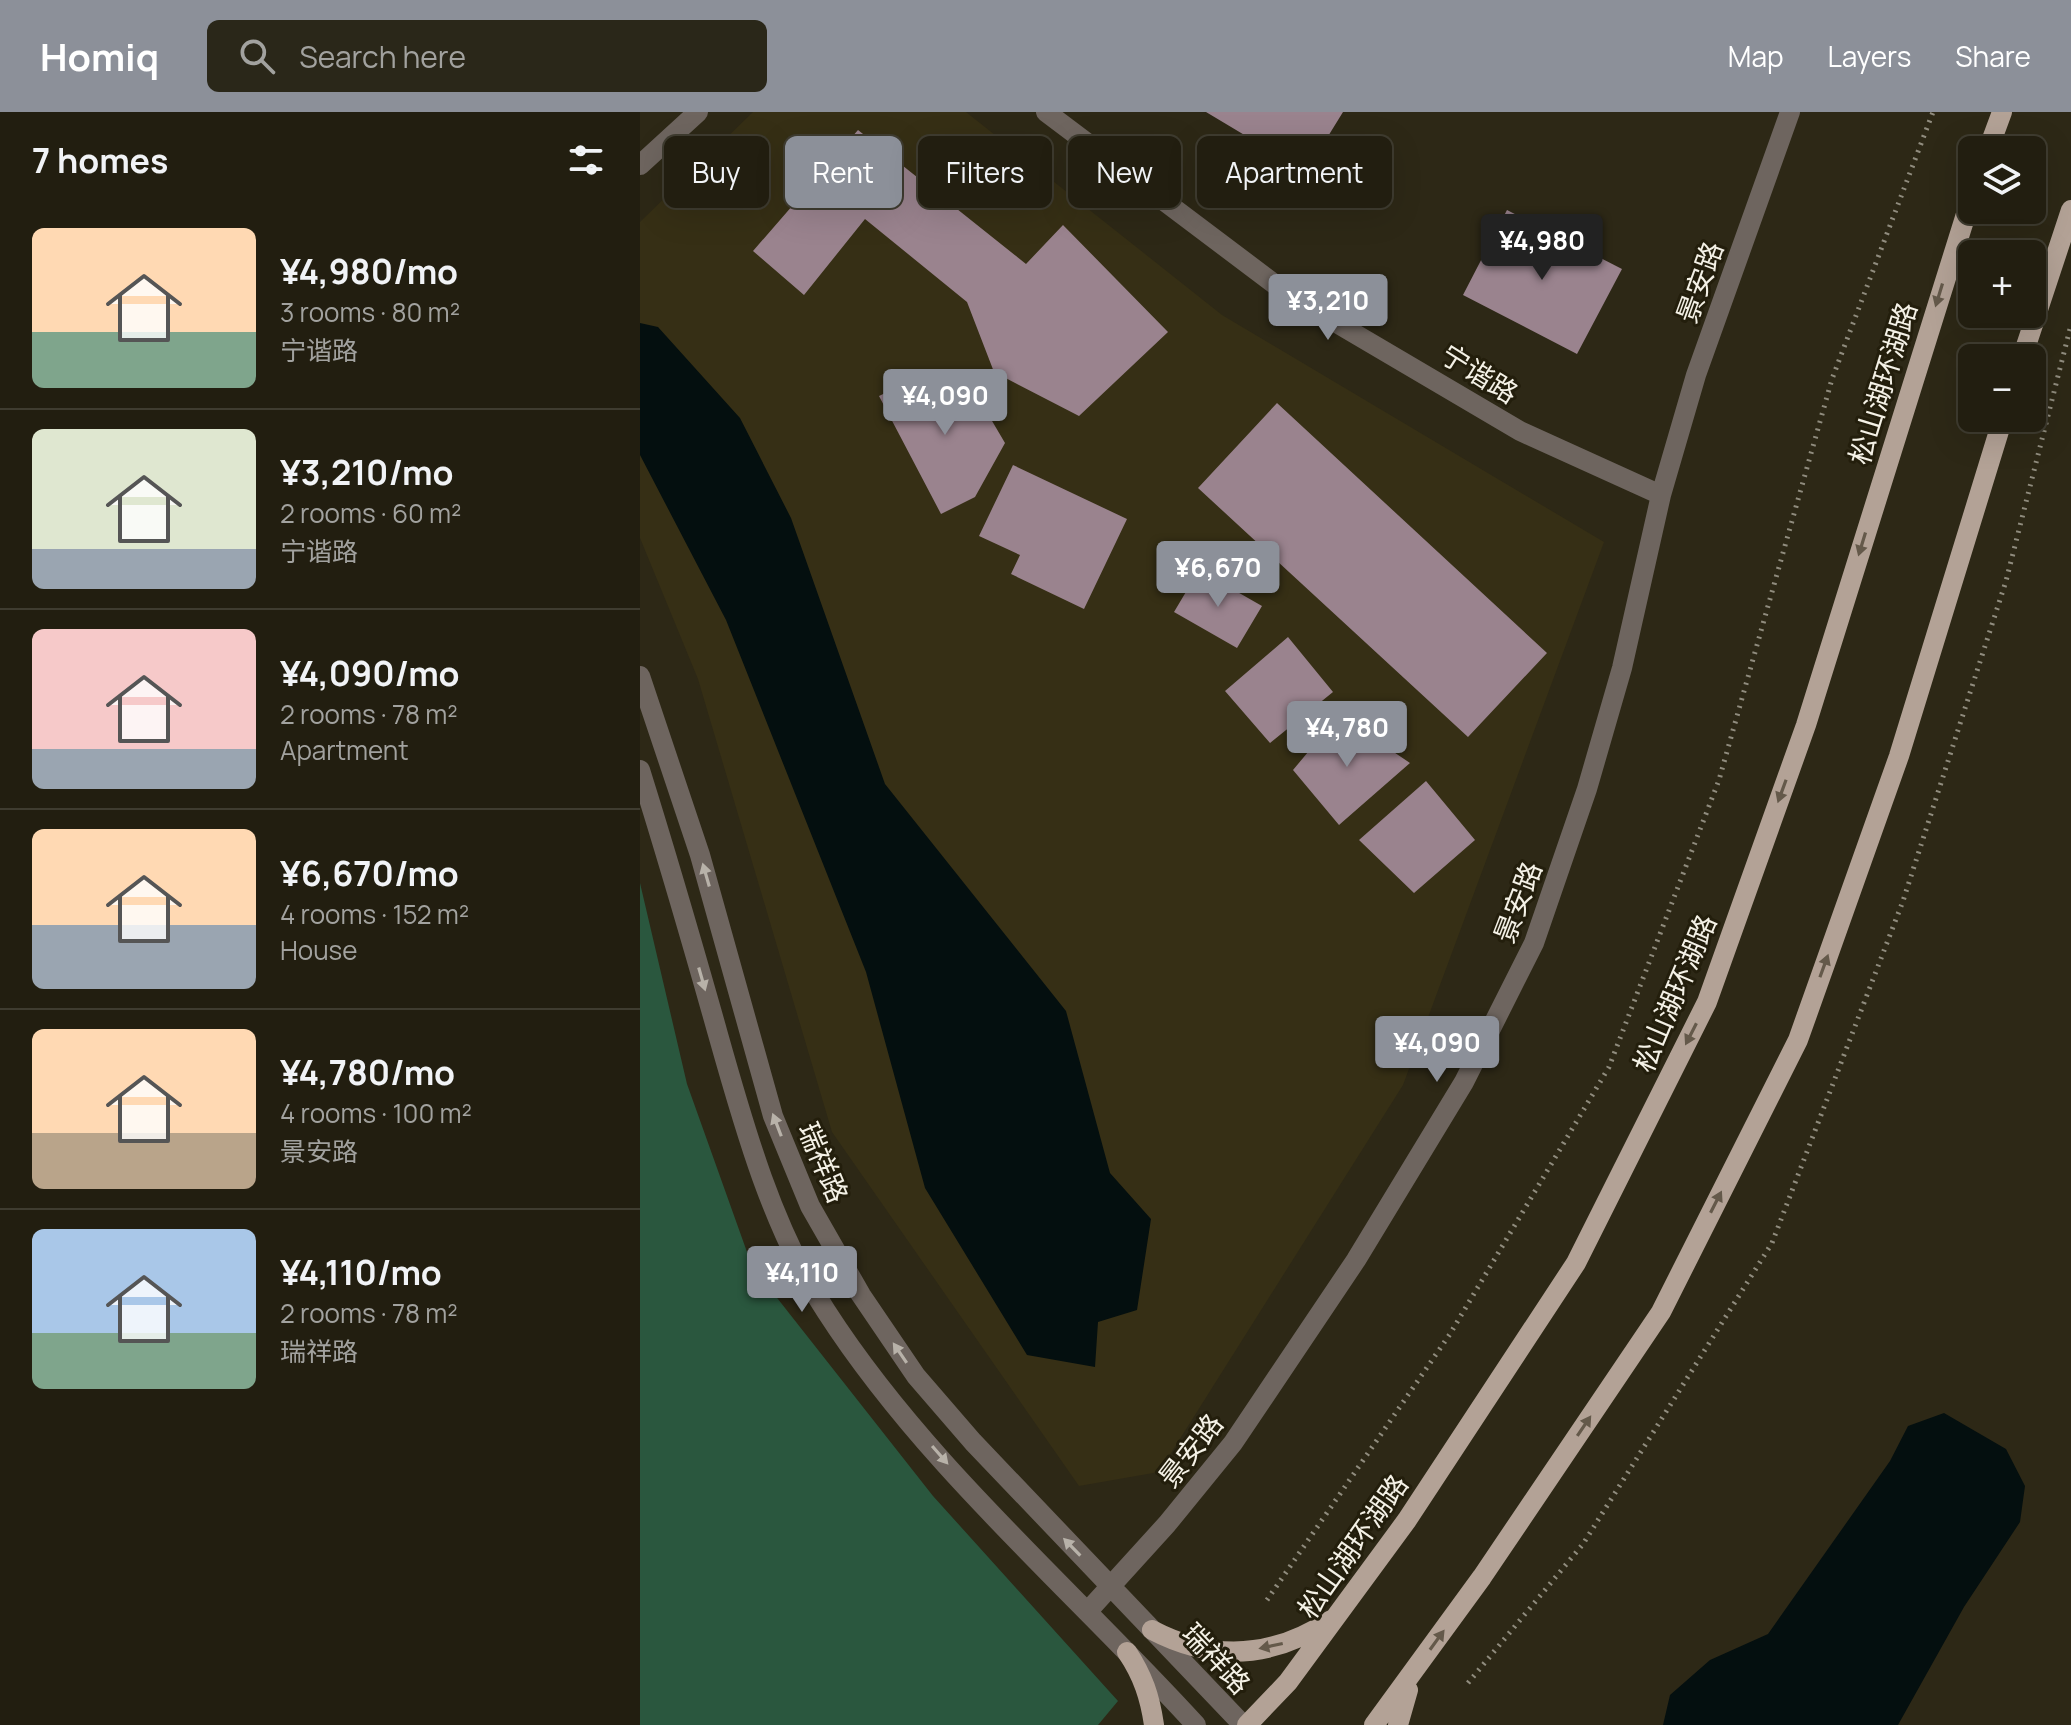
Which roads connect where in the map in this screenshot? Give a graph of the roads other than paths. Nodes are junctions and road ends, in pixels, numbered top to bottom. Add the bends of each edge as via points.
1 (698, 112) edge
2 (1046, 112) edge
3 (1790, 112) edge
4 (2002, 112) edge
5 (1993, 136) edge
6 (640, 165) edge
7 (2071, 210) edge
8 (1963, 224) edge
9 (2027, 344) edge
10 (1999, 432) edge
11 (1661, 495) junction
12 (640, 676) edge
13 (640, 770) edge
14 (1111, 1587) junction
15 (1088, 1611) junction
16 (1341, 1613) junction
17 (1152, 1630) junction
18 (1127, 1652) junction
19 (1415, 1671) junction
20 (1154, 1725) edge
21 (1196, 1725) edge
22 (1245, 1725) edge
23 (1374, 1725) edge
24 (1398, 1725) edge

1 - 6 street
2 - 11 street, 宁谐路 via 1289,295 1520,431
3 - 11 street, 景安路 via 1696,375
4 - 5 main road
7 - 9 main road
8 -> 16 main road, 松山湖环湖路 via 1806,725 1707,1002 1576,1263
19 -> 10 main road via 1661,1312 1798,1040 1899,756
11 - 14 street, 景安路 via 1622,668 1587,789 1534,943 1464,1082 1356,1260 1233,1443
14 -> 12 street, 瑞祥路 via 916,1376 810,1206 773,1116 700,855
13 -> 15 street via 748,1143 825,1309 884,1391
14 - 15 street, 景安路
14 - 17 street, 瑞祥路
15 - 18 street
16 -> 17 main road via 1280,1645 1224,1653 1186,1647
16 - 22 main road, 松山湖环湖路 via 1288,1682
17 - 22 street, 瑞祥路
18 - 20 main road via 1142,1675
18 - 21 street
19 - 23 main road
19 - 24 main road

